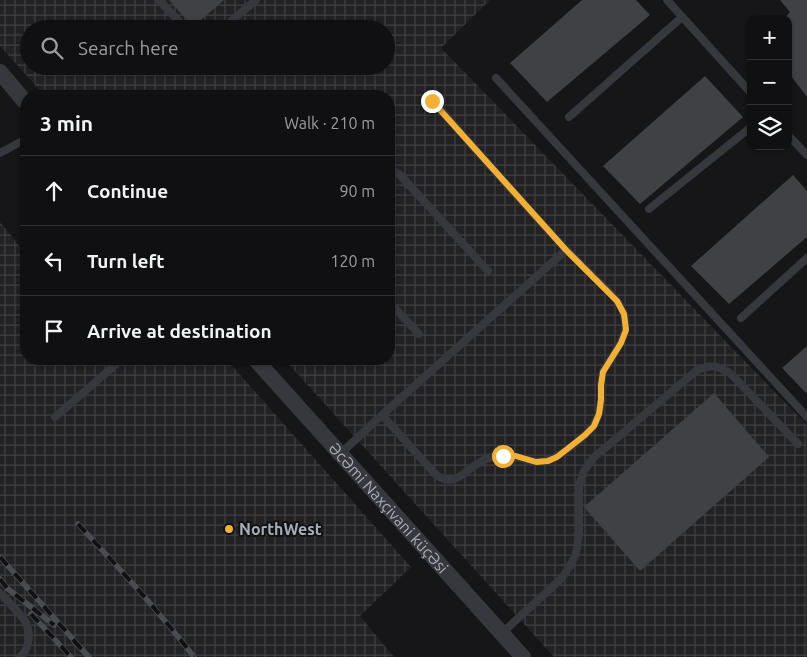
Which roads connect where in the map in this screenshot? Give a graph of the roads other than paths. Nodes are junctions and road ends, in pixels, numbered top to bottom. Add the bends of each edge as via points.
1 (159, 0) edge
2 (256, 0) edge
3 (667, 0) edge
4 (682, 17) junction
5 (178, 20) edge
6 (233, 20) edge
7 (0, 72) edge
8 (496, 78) dead end
9 (747, 89) edge
10 (20, 96) edge
11 (432, 101) dead end
12 (569, 117) dead end
13 (747, 130) edge
14 (792, 139) edge
15 (20, 142) edge
16 (0, 153) edge
17 (807, 156) edge
18 (395, 172) edge
19 (649, 209) dead end
20 (566, 250) junction
21 (807, 258) edge
22 (488, 271) dead end
23 (395, 308) edge
24 (742, 318) dead end
25 (419, 334) dead end
26 (115, 365) edge
27 (260, 365) edge
28 (382, 415) junction
29 (55, 417) dead end
30 (807, 417) edge
31 (798, 444) dead end
32 (340, 454) junction
33 (0, 593) edge
34 (502, 633) junction
35 (20, 657) edge
36 (523, 657) edge

1 - 5 lane
2 - 6 lane
3 - 4 lane
4 - 9 lane
4 - 12 lane
7 - 10 street
8 - 30 lane
11 - 20 lane
13 - 19 lane
14 - 17 lane
15 - 16 lane
18 - 22 lane
20 - 28 lane
20 - 28 lane via 617,301 624,314 626,330 603,372 599,414 585,435 548,461 536,462 516,456 491,458 479,462 461,476 443,479
21 - 24 lane
23 - 25 lane
26 - 29 lane
27 - 32 street, Əcəmi Naxçivani küçəsi
28 - 32 lane
31 - 34 lane via 723,368 704,367 696,371 592,459 579,485 579,534 576,554 570,566 561,579
32 - 34 street, Əcəmi Naxçivani küçəsi
33 - 35 lane via 26,623 29,640 25,653
34 - 36 street, Əcəmi Naxçivani küçəsi

